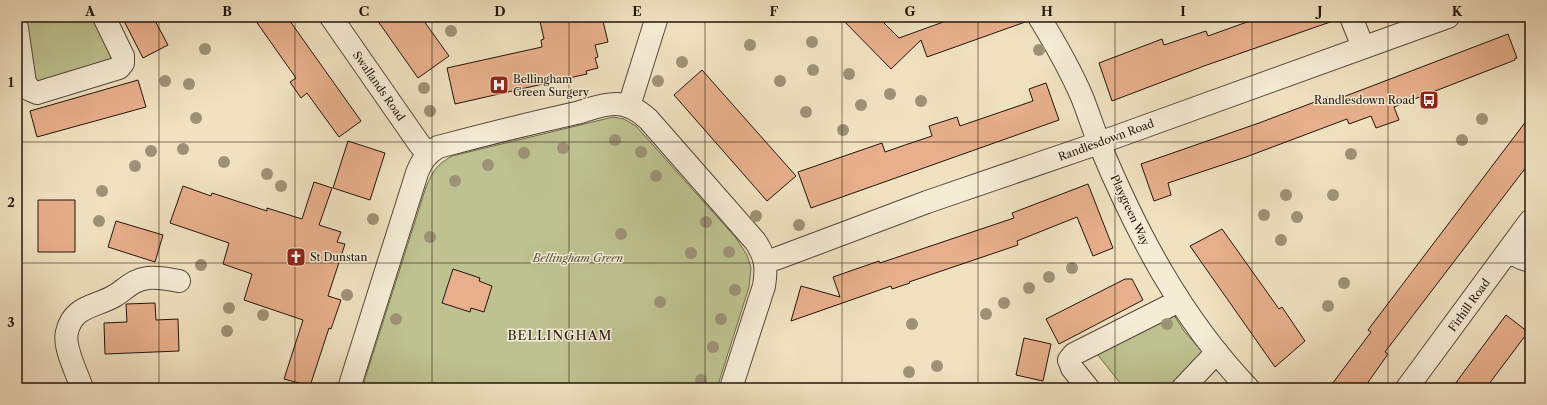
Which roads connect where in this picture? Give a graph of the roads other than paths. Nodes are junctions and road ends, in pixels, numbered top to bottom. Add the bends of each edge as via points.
1 (104, 17) edge
2 (331, 17) edge
3 (657, 17) edge
4 (1039, 17) edge
5 (1351, 17) edge
6 (1448, 17) edge
7 (17, 28) edge
8 (1362, 47) junction
9 (629, 106) junction
10 (1099, 142) junction
11 (428, 153) junction
12 (1530, 221) edge
13 (1508, 251) junction
14 (1530, 261) edge
15 (765, 262) junction
16 (179, 281) dead end
17 (1179, 301) junction
18 (1217, 352) junction
19 (82, 388) edge
20 (348, 388) edge
21 (731, 388) edge
22 (1088, 388) edge
23 (1183, 388) edge
24 (1248, 388) edge
25 (1407, 388) edge

1 - 7 street via 123,56 123,63 119,68 37,93 30,90 25,83
2 - 11 street, Swallands Road
3 - 9 street
4 - 10 street, Playgreen Way via 1070,71
5 - 8 street
6 - 8 street, Randlesdown Road
8 - 10 street, Randlesdown Road
9 - 11 street via 605,105 438,147
9 - 15 street via 648,119 703,181 755,241
10 - 15 street, Randlesdown Road
10 - 17 street, Playgreen Way via 1138,230
11 - 20 street via 417,173
12 - 13 street, Firhill Road
13 - 14 street
13 - 25 street, Firhill Road
15 - 21 street via 764,286
16 - 19 street via 149,278 136,281 116,295 78,313 66,333 66,345
17 - 18 street, Playgreen Way
17 - 22 street via 1074,354 1069,360 1072,368
18 - 23 street
18 - 24 street, Playgreen Way

